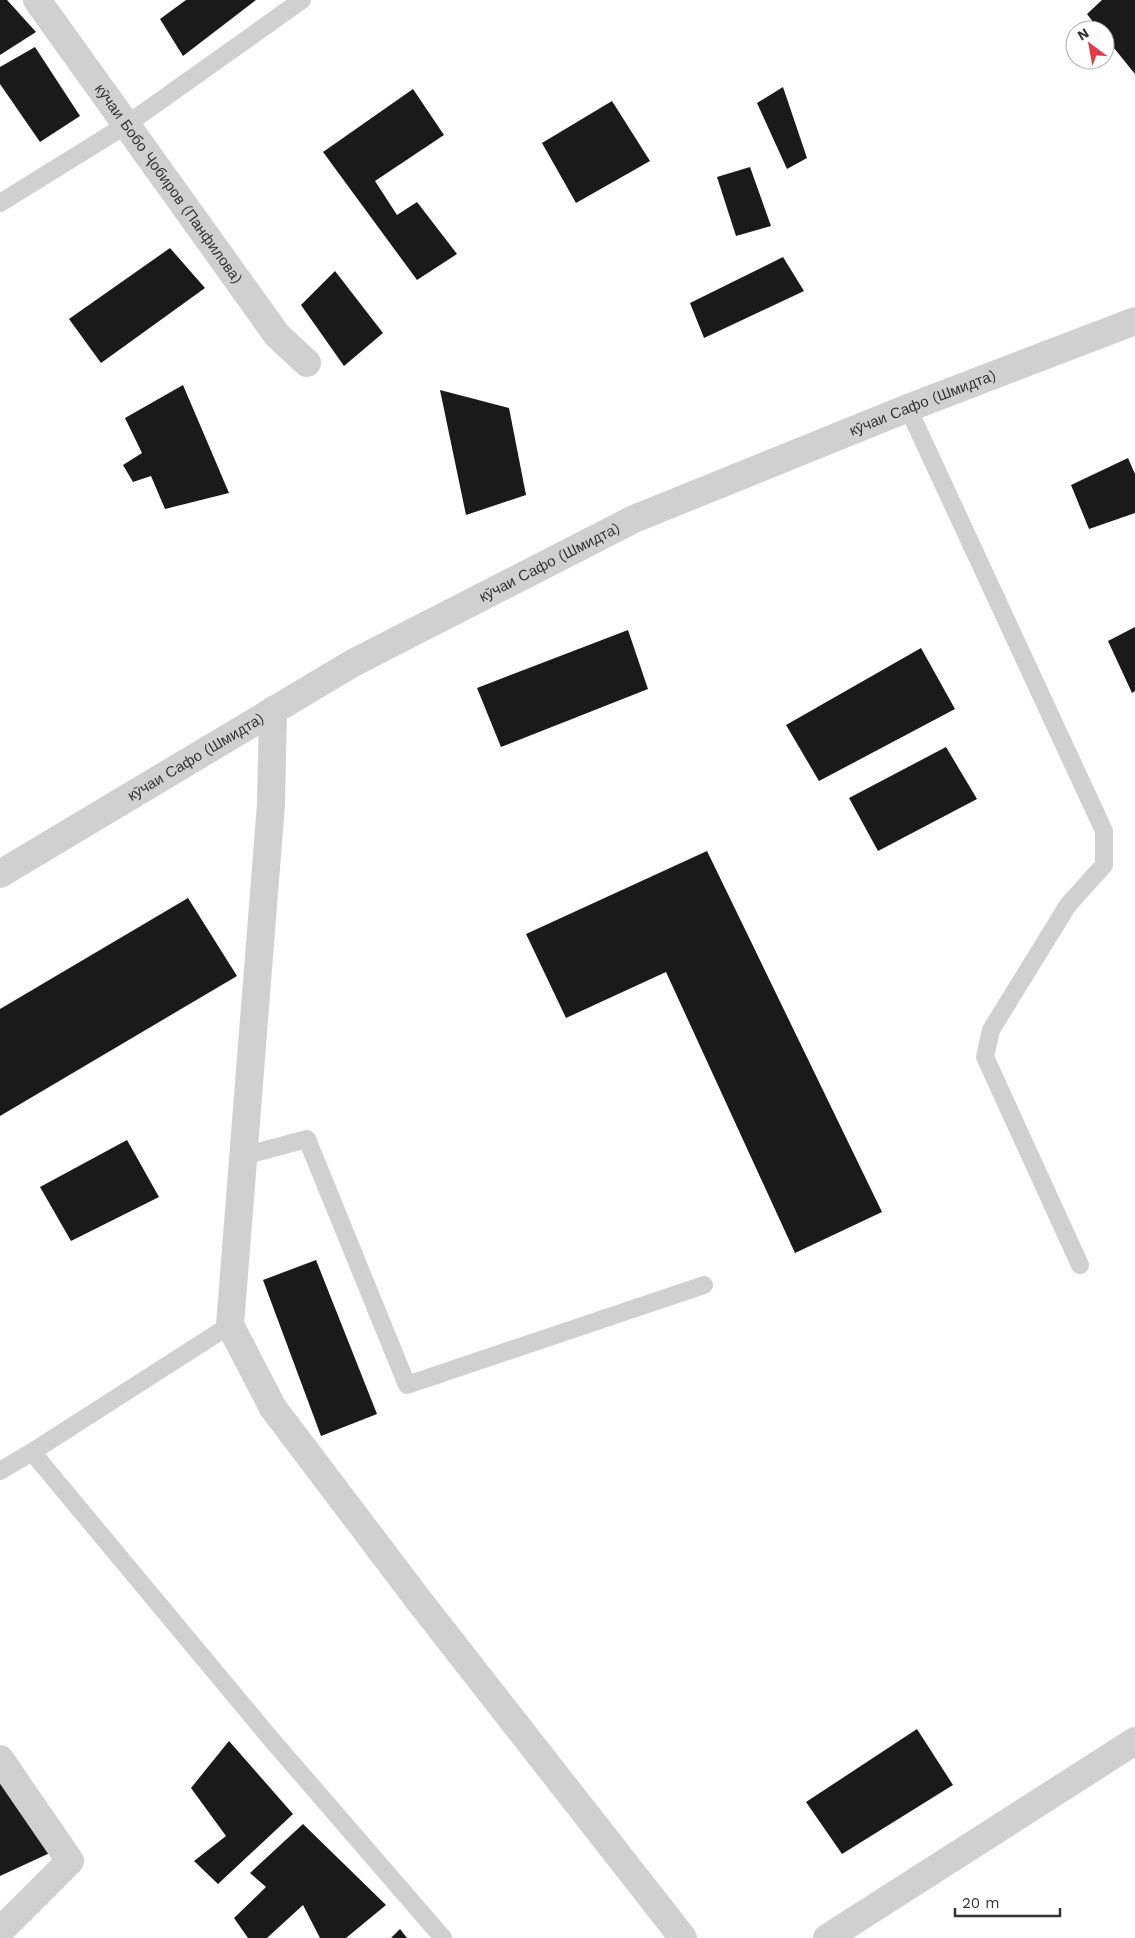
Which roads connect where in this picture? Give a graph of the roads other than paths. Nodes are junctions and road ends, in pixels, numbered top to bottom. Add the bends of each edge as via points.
1 (37, 0) edge
2 (302, 0) edge
3 (126, 125) junction
4 (0, 204) edge
5 (1135, 321) edge
6 (307, 364) dead end
7 (908, 408) junction
8 (272, 710) junction
9 (0, 874) edge
10 (243, 1156) junction
11 (1080, 1265) dead end
12 (704, 1285) dead end
13 (230, 1325) junction
14 (32, 1452) junction
15 (0, 1471) edge
16 (1135, 1741) edge
17 (0, 1760) edge
18 (0, 1931) edge
19 (443, 1938) edge
20 (683, 1938) edge
21 (827, 1938) edge

1 - 3 street, кӯчаи Бобо Ҷобиров (Панфилова)
2 - 3 lane
3 - 4 lane
3 - 6 street, кӯчаи Бобо Ҷобиров (Панфилова) via 277,335
5 - 7 street, кӯчаи Сафо (Шмидта)
7 - 8 street, кӯчаи Сафо (Шмидта) via 634,519 353,663
7 - 11 lane via 1104,832 1104,865 1068,905 991,1030 985,1057
8 - 9 street, кӯчаи Сафо (Шмидта)
8 - 10 street via 271,804
10 - 12 lane via 307,1139 407,1384
10 - 13 street
13 - 14 lane
13 - 20 street via 273,1408
14 - 15 lane
14 - 19 lane via 271,1739
16 - 21 street
17 - 18 street via 70,1861

